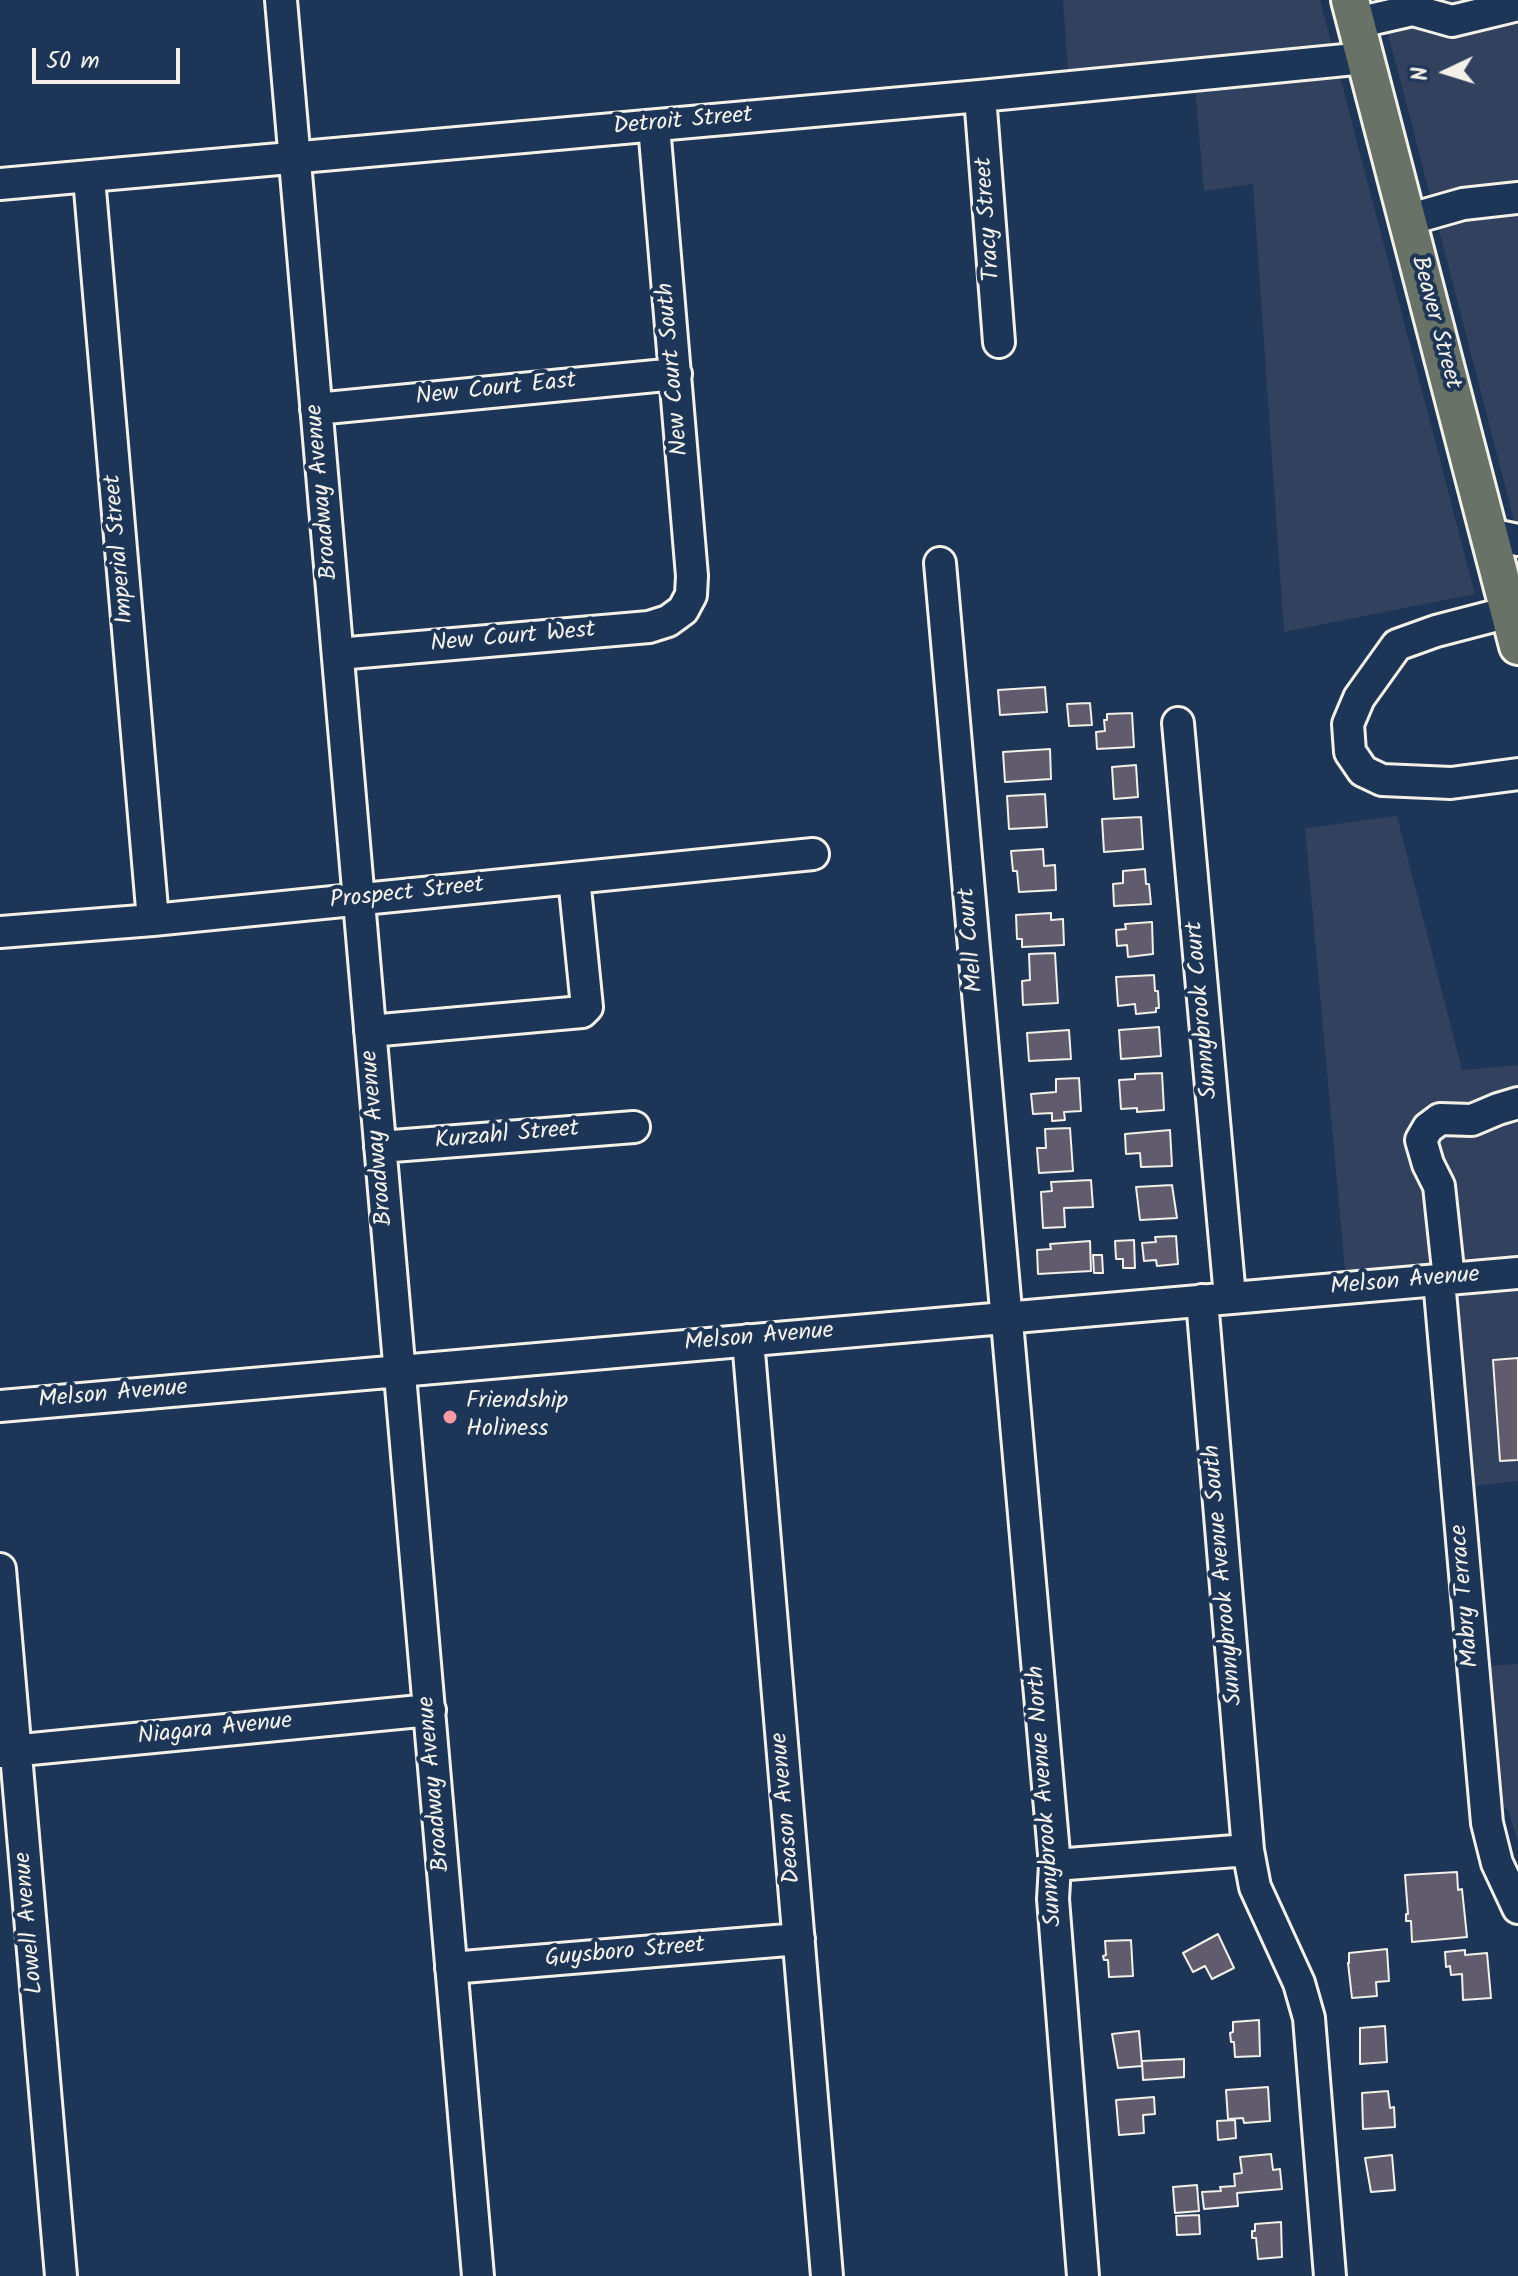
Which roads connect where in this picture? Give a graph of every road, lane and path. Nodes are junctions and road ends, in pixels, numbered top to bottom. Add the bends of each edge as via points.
1 (281, 0) edge
2 (1518, 5) edge
3 (1353, 12) edge
4 (1365, 58) junction
5 (980, 96) junction
6 (654, 126) junction
7 (294, 159) junction
8 (89, 178) junction
9 (0, 184) edge
10 (1518, 198) edge
11 (1407, 220) junction
12 (999, 342) dead end
13 (676, 374) junction
14 (316, 409) junction
15 (1504, 537) edge
16 (940, 563) dead end
17 (683, 610) joint
18 (1514, 629) edge
19 (338, 654) junction
20 (1178, 723) dead end
21 (1518, 774) edge
22 (813, 854) dead end
23 (574, 878) junction
24 (359, 900) junction
25 (153, 920) junction
26 (0, 932) edge
27 (370, 1031) junction
28 (1518, 1103) edge
29 (634, 1127) dead end
30 (380, 1147) junction
31 (1518, 1273) edge
32 (1444, 1279) junction
33 (1216, 1299) junction
34 (1007, 1317) junction
35 (748, 1340) junction
36 (401, 1370) junction
37 (0, 1406) edge
38 (0, 1569) edge
39 (430, 1710) junction
40 (8, 1751) edge
41 (1248, 1850) junction
42 (1055, 1865) junction
43 (1518, 1908) edge
44 (799, 1939) junction
45 (451, 1968) junction
46 (61, 2276) edge
47 (478, 2276) edge
48 (827, 2276) edge
49 (1083, 2276) edge
50 (1330, 2276) edge

1 - 7 street, Broadway Avenue
2 - 3 street via 1452,21 1413,10
3 - 4 main road, Beaver Street
4 - 5 street, Detroit Street
4 - 11 main road, Beaver Street
5 - 6 street, Detroit Street
5 - 12 street, Tracy Street
6 - 7 street, Detroit Street
6 - 13 street, New Court South
7 - 8 street, Detroit Street
7 - 14 street, Broadway Avenue
8 - 9 street, Detroit Street
8 - 25 street, Imperial Street
10 - 11 street via 1463,204
11 - 15 main road, Beaver Street
13 - 14 street, New Court East
13 - 17 street, New Court South via 692,576
14 - 19 street, Broadway Avenue
15 - 18 main road, Beaver Street
16 - 34 street, Mell Court
17 - 19 street, New Court West via 649,627
18 - 21 street via 1436,631 1397,645 1359,698 1348,724 1350,752 1363,771 1382,780 1451,783
19 - 24 street, Broadway Avenue
20 - 33 street, Sunnybrook Court
22 - 23 street, Prospect Street
23 - 24 street, Prospect Street
23 - 27 street via 587,1007 582,1012
24 - 25 street, Prospect Street
24 - 27 street, Broadway Avenue
25 - 26 street, Prospect Street
27 - 30 street, Broadway Avenue
28 - 32 street, Mabry Terrace via 1472,1120 1440,1119 1421,1140 1439,1186
29 - 30 street, Kurzahl Street
30 - 36 street, Broadway Avenue
31 - 32 street, Melson Avenue
32 - 33 street, Melson Avenue
32 - 43 street, Mabry Terrace via 1487,1823 1497,1863
33 - 34 street, Melson Avenue
33 - 41 street, Sunnybrook Avenue South
34 - 35 street, Melson Avenue
34 - 42 street, Sunnybrook Avenue North
35 - 36 street, Melson Avenue
35 - 44 street, Deason Avenue
36 - 37 street, Melson Avenue
36 - 39 street, Broadway Avenue
38 - 40 street, Lowell Avenue
39 - 40 street, Niagara Avenue
39 - 45 street, Broadway Avenue
40 - 46 street, Lowell Avenue
41 - 42 street
41 - 50 street, Sunnybrook Avenue South via 1255,1887 1299,1983 1309,2018
42 - 49 street, Sunnybrook Avenue North via 1053,1899
44 - 45 street, Guysboro Street
44 - 48 street, Deason Avenue
45 - 47 street, Broadway Avenue

